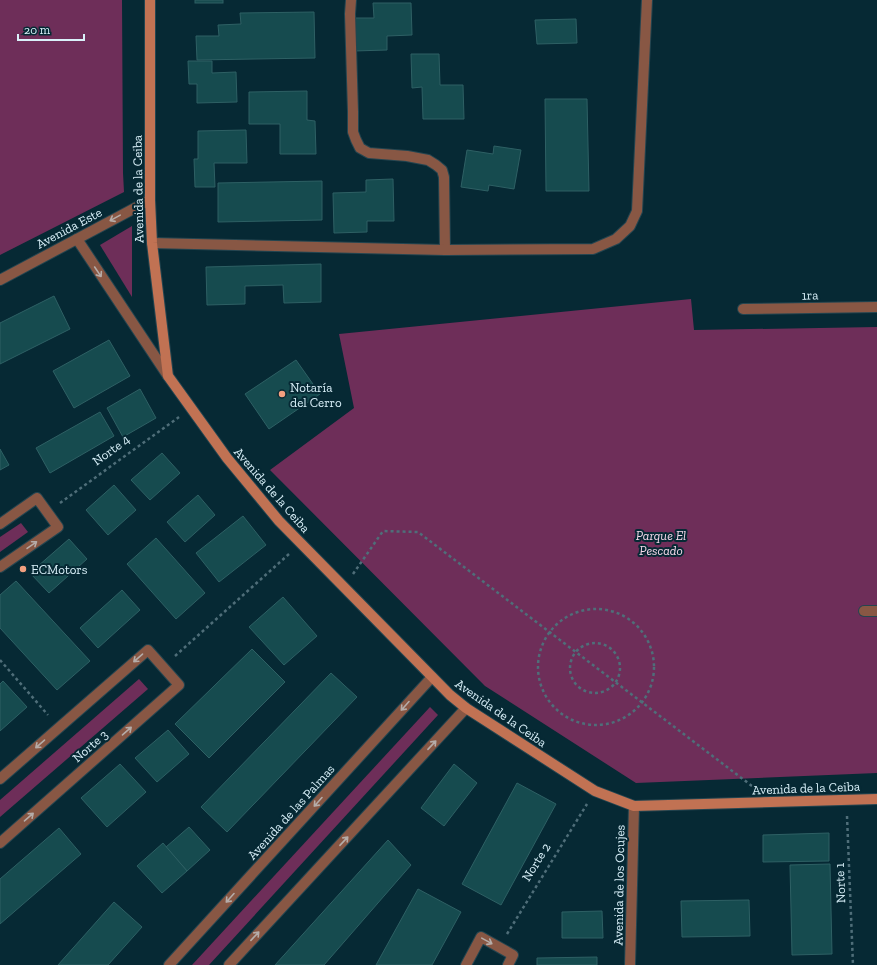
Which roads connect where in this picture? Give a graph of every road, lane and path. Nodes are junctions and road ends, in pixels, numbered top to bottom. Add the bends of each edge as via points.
1 (150, 0) edge
2 (351, 0) edge
3 (647, 0) edge
4 (150, 200) junction
5 (77, 239) junction
6 (152, 243) junction
7 (445, 250) junction
8 (0, 280) edge
9 (877, 307) edge
10 (743, 309) dead end
11 (168, 376) junction
12 (191, 408) junction
13 (47, 512) junction
14 (0, 524) edge
15 (302, 544) junction
16 (0, 567) edge
17 (344, 587) junction
18 (864, 611) dead end
19 (877, 611) edge
20 (550, 632) junction
21 (576, 652) junction
22 (0, 660) edge
23 (162, 666) junction
24 (432, 677) junction
25 (616, 682) junction
26 (642, 702) junction
27 (466, 708) junction
28 (59, 727) junction
29 (0, 779) edge
30 (595, 791) junction
31 (877, 799) edge
32 (846, 800) junction
33 (773, 802) junction
34 (634, 806) junction
35 (0, 843) edge
36 (499, 947) junction
37 (170, 965) edge
38 (229, 965) edge
39 (466, 965) edge
40 (508, 965) edge
41 (630, 965) edge
42 (853, 965) edge

1 - 4 street, Avenida de la Ceiba
2 - 7 street via 353,132 356,140 360,148 369,153 428,160 442,170
3 - 7 street via 637,211 630,226 616,239 593,249
4 -> 5 street, Avenida Este
4 - 6 street, Avenida de la Ceiba
5 - 8 street, Avenida Este
5 -> 11 street, Avenida de la Ceiba
6 - 7 street
6 - 11 street, Avenida de la Ceiba
9 - 10 street, 1ra
11 - 12 street, Avenida de la Ceiba
12 - 13 path, Norte 4
12 - 15 street, Avenida de la Ceiba via 227,458
13 - 14 street via 37,498
16 -> 13 street via 58,527
15 - 17 street, Avenida de la Ceiba
15 - 23 path
17 - 20 path via 383,531 418,532
17 - 24 street, Avenida de la Ceiba
18 - 19 street
20 - 21 path
20 - 26 path via 566,617 584,610 603,609 622,615 638,626 649,642 654,661 652,681
20 - 26 path via 542,644 537,662 539,681 546,699 559,712 576,722 594,725 614,722 631,713
21 - 25 path
21 - 25 path via 591,644 607,646 618,658 620,666
21 - 25 path via 570,665 570,673 578,688 586,692 602,692
22 - 28 path
23 -> 28 street, Norte 3 via 148,650
35 -> 23 street, Norte 3 via 179,685
24 - 27 street, Avenida de la Ceiba
24 -> 37 street, Avenida de las Palmas
25 - 26 path
26 - 33 path
27 - 30 street, Avenida de la Ceiba
38 -> 27 street
28 -> 29 street, Norte 3
30 - 34 street, Avenida de la Ceiba
30 - 36 path, Norte 2
31 - 32 street, Avenida de la Ceiba
32 - 33 street, Avenida de la Ceiba
32 - 42 path, Norte 1
33 - 34 street, Avenida de la Ceiba
34 - 41 street, Avenida de los Ocujes
39 -> 36 street via 481,937
36 - 40 street via 513,955

